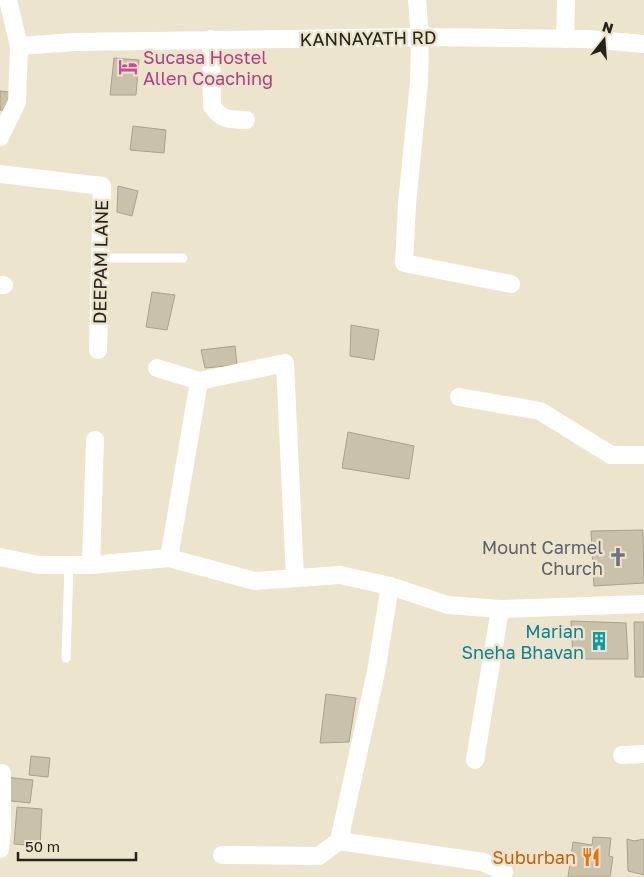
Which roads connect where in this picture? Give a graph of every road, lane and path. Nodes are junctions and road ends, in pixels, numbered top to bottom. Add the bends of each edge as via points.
1 (8, 0) edge
2 (417, 0) edge
3 (566, 0) edge
4 (420, 37) junction
5 (210, 39) junction
6 (565, 39) junction
7 (644, 44) edge
8 (19, 46) junction
9 (246, 120) dead end
10 (0, 137) edge
11 (0, 174) edge
12 (101, 258) junction
13 (183, 258) dead end
14 (512, 284) dead end
15 (98, 350) dead end
16 (156, 368) dead end
17 (199, 381) junction
18 (459, 397) dead end
19 (95, 440) dead end
20 (644, 455) edge
21 (0, 557) edge
22 (168, 558) junction
23 (69, 565) junction
24 (91, 565) junction
25 (295, 578) junction
26 (390, 586) junction
27 (644, 604) edge
28 (500, 609) junction
29 (66, 658) dead end
30 (644, 754) edge
31 (622, 755) dead end
32 (475, 760) dead end
33 (2, 773) dead end
34 (339, 841) junction
35 (0, 848) edge
36 (222, 855) dead end
37 (504, 872) dead end

1 - 8 street
2 - 4 street
3 - 6 street
4 - 5 street, KANNAYATH RD
4 - 6 street, KANNAYATH RD
4 - 14 street via 404,263
5 - 8 street, KANNAYATH RD
5 - 9 street via 212,106 225,119
6 - 7 street, KANNAYATH RD
8 - 10 street via 17,102
11 - 12 street, DEEPAM LANE via 102,186
12 - 13 lane
12 - 15 street, DEEPAM LANE
16 - 17 street
17 - 22 street
17 - 25 street via 285,363
18 - 20 street via 540,411 611,454
19 - 24 street
21 - 23 street via 39,565
22 - 24 street
22 - 25 street via 255,581
23 - 24 street
23 - 29 lane
25 - 26 street via 340,575
26 - 28 street via 448,605
26 - 34 street via 376,672
27 - 28 street
28 - 32 street
30 - 31 street
33 - 35 street
34 - 36 street via 319,856
34 - 37 street via 483,862

